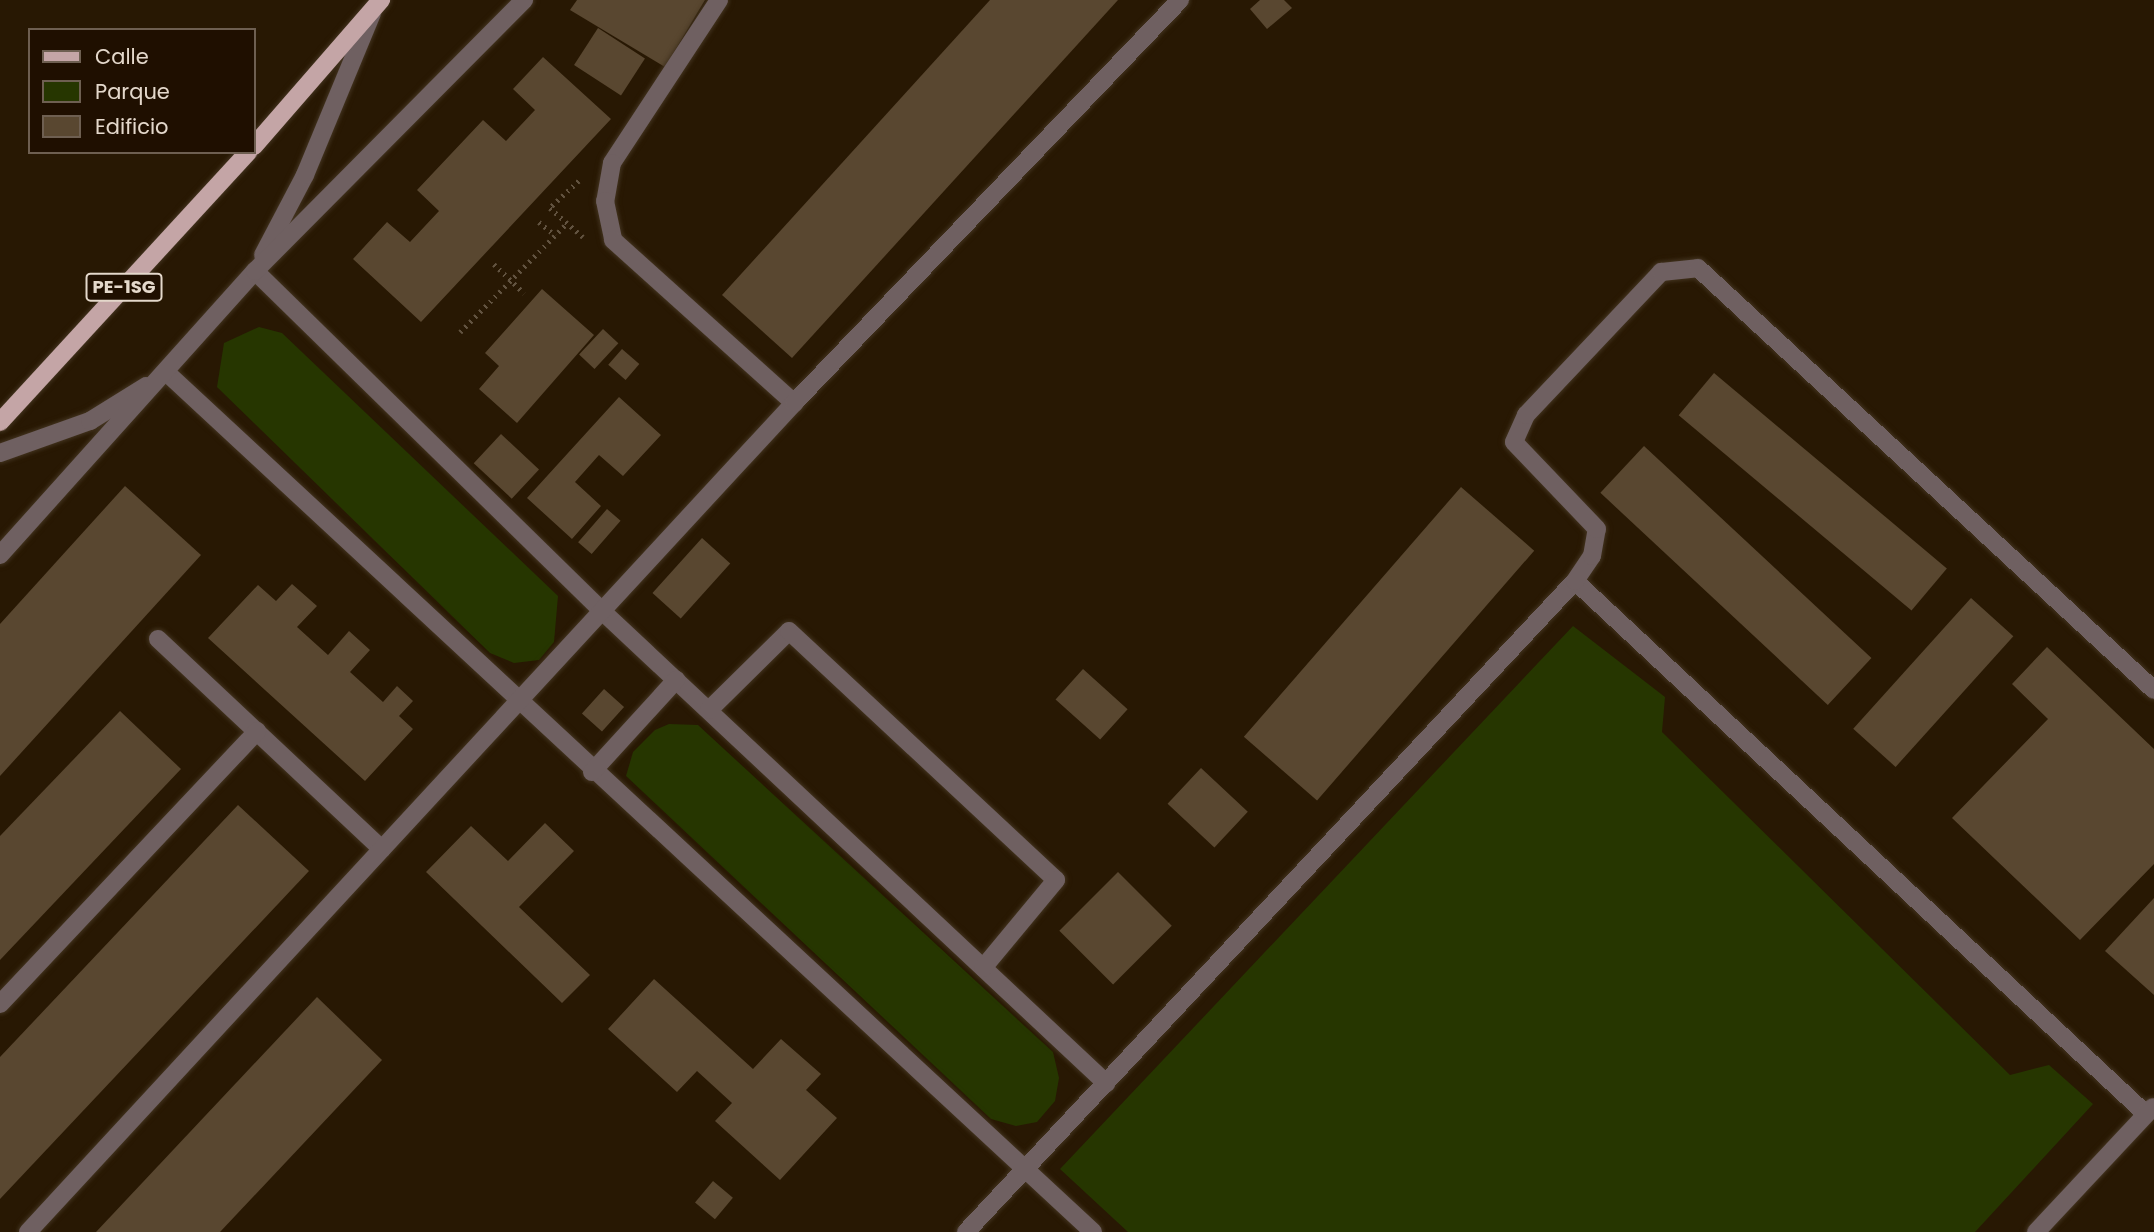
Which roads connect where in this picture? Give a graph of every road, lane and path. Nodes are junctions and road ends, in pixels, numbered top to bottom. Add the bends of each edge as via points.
1 (524, 0) edge
2 (719, 0) edge
3 (1180, 0) edge
4 (378, 4) edge
5 (256, 144) edge
6 (246, 154) edge
7 (540, 222) dead end
8 (568, 223) dead end
9 (555, 235) junction
10 (494, 264) dead end
11 (255, 271) junction
12 (511, 281) junction
13 (524, 293) dead end
14 (460, 332) dead end
15 (167, 373) junction
16 (794, 403) junction
17 (0, 422) edge
18 (0, 453) edge
19 (0, 555) edge
20 (1575, 582) junction
21 (602, 611) junction
22 (158, 639) dead end
23 (676, 680) junction
24 (2154, 690) edge
25 (516, 702) junction
26 (709, 710) junction
27 (257, 731) junction
28 (592, 772) junction
29 (382, 849) junction
30 (983, 968) junction
31 (0, 1004) edge
32 (1106, 1083) junction
33 (2150, 1110) edge
34 (1026, 1168) junction
35 (28, 1232) edge
36 (966, 1232) edge
37 (1094, 1232) edge
38 (2036, 1232) edge

1 - 11 street
2 - 16 street via 612,163 605,201 613,240
3 - 16 street
4 - 5 main road
4 - 11 street via 305,175
6 - 17 main road, PE-1SG
7 - 9 path
8 - 9 path
9 - 12 path
10 - 12 path
11 - 15 street
11 - 21 street
12 - 13 path
12 - 14 path
15 - 18 street via 90,421
15 - 19 street
15 - 25 street
16 - 21 street
20 - 24 street via 1592,556 1597,529 1514,442 1526,415 1661,272 1698,268
20 - 32 street
20 - 33 street
21 - 23 street
21 - 25 street
22 - 27 street
23 - 26 street
23 - 28 street
25 - 28 street
25 - 29 street
26 - 30 street
26 - 30 street via 789,631 1056,880
27 - 29 street
27 - 31 street
28 - 34 street
29 - 35 street
30 - 32 street
32 - 34 street
33 - 38 street
34 - 36 street
34 - 37 street

